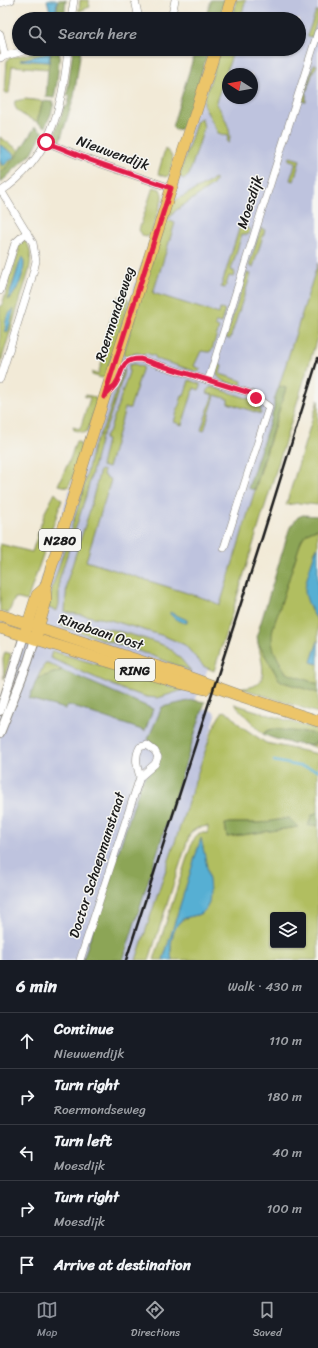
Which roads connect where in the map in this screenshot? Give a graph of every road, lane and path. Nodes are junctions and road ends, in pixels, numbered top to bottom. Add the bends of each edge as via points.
1 (11, 0) edge
2 (74, 0) edge
3 (135, 0) edge
4 (176, 0) edge
5 (231, 0) edge
6 (0, 3) edge
7 (73, 12) edge
8 (138, 12) edge
9 (173, 12) edge
10 (227, 12) edge
11 (318, 32) edge
12 (0, 34) edge
13 (67, 56) edge
14 (214, 56) edge
15 (3, 57) edge
16 (46, 142) junction
17 (171, 188) junction
18 (1, 192) edge
19 (27, 232) junction
20 (0, 291) edge
21 (0, 379) edge
22 (207, 380) junction
23 (104, 397) junction
24 (224, 548) dead end
25 (0, 615) edge
26 (33, 626) junction
27 (0, 628) edge
28 (29, 638) junction
29 (238, 696) junction
30 (0, 711) edge
31 (318, 721) edge
32 (0, 734) edge
33 (140, 777) dead end
34 (80, 960) edge

1 - 6 street
2 - 7 street
3 - 8 street
4 - 9 street
5 - 10 main road
11 - 22 street, Moesdijk
12 - 15 street
13 - 16 street via 59,109
14 - 17 main road, Roermondseweg / N280
16 - 17 street, Nieuwendijk
16 - 18 street via 20,176
17 - 23 main road, Roermondseweg / N280
18 - 19 street
19 - 20 street via 15,243
19 - 21 street via 33,243 36,262
22 - 23 street via 140,359 132,359 122,368 116,384
22 - 24 street via 250,393 269,407
23 - 26 main road, Roermondseweg / N280 via 45,588 37,595
25 - 26 main road, Ringbaan Oost / RING
26 - 28 main road, Roermondseweg / N280
26 - 29 main road, Ringbaan Oost / RING via 180,674
27 - 28 main road, Ringbaan Oost / RING
28 - 29 main road, Ringbaan Oost / RING via 175,682
28 - 30 street, Roermondseweg
28 - 32 street, Roermondseweg via 28,662
29 - 31 main road, Ringbaan Oost / RING
33 - 34 street, Doctor Schaepmanstraat

